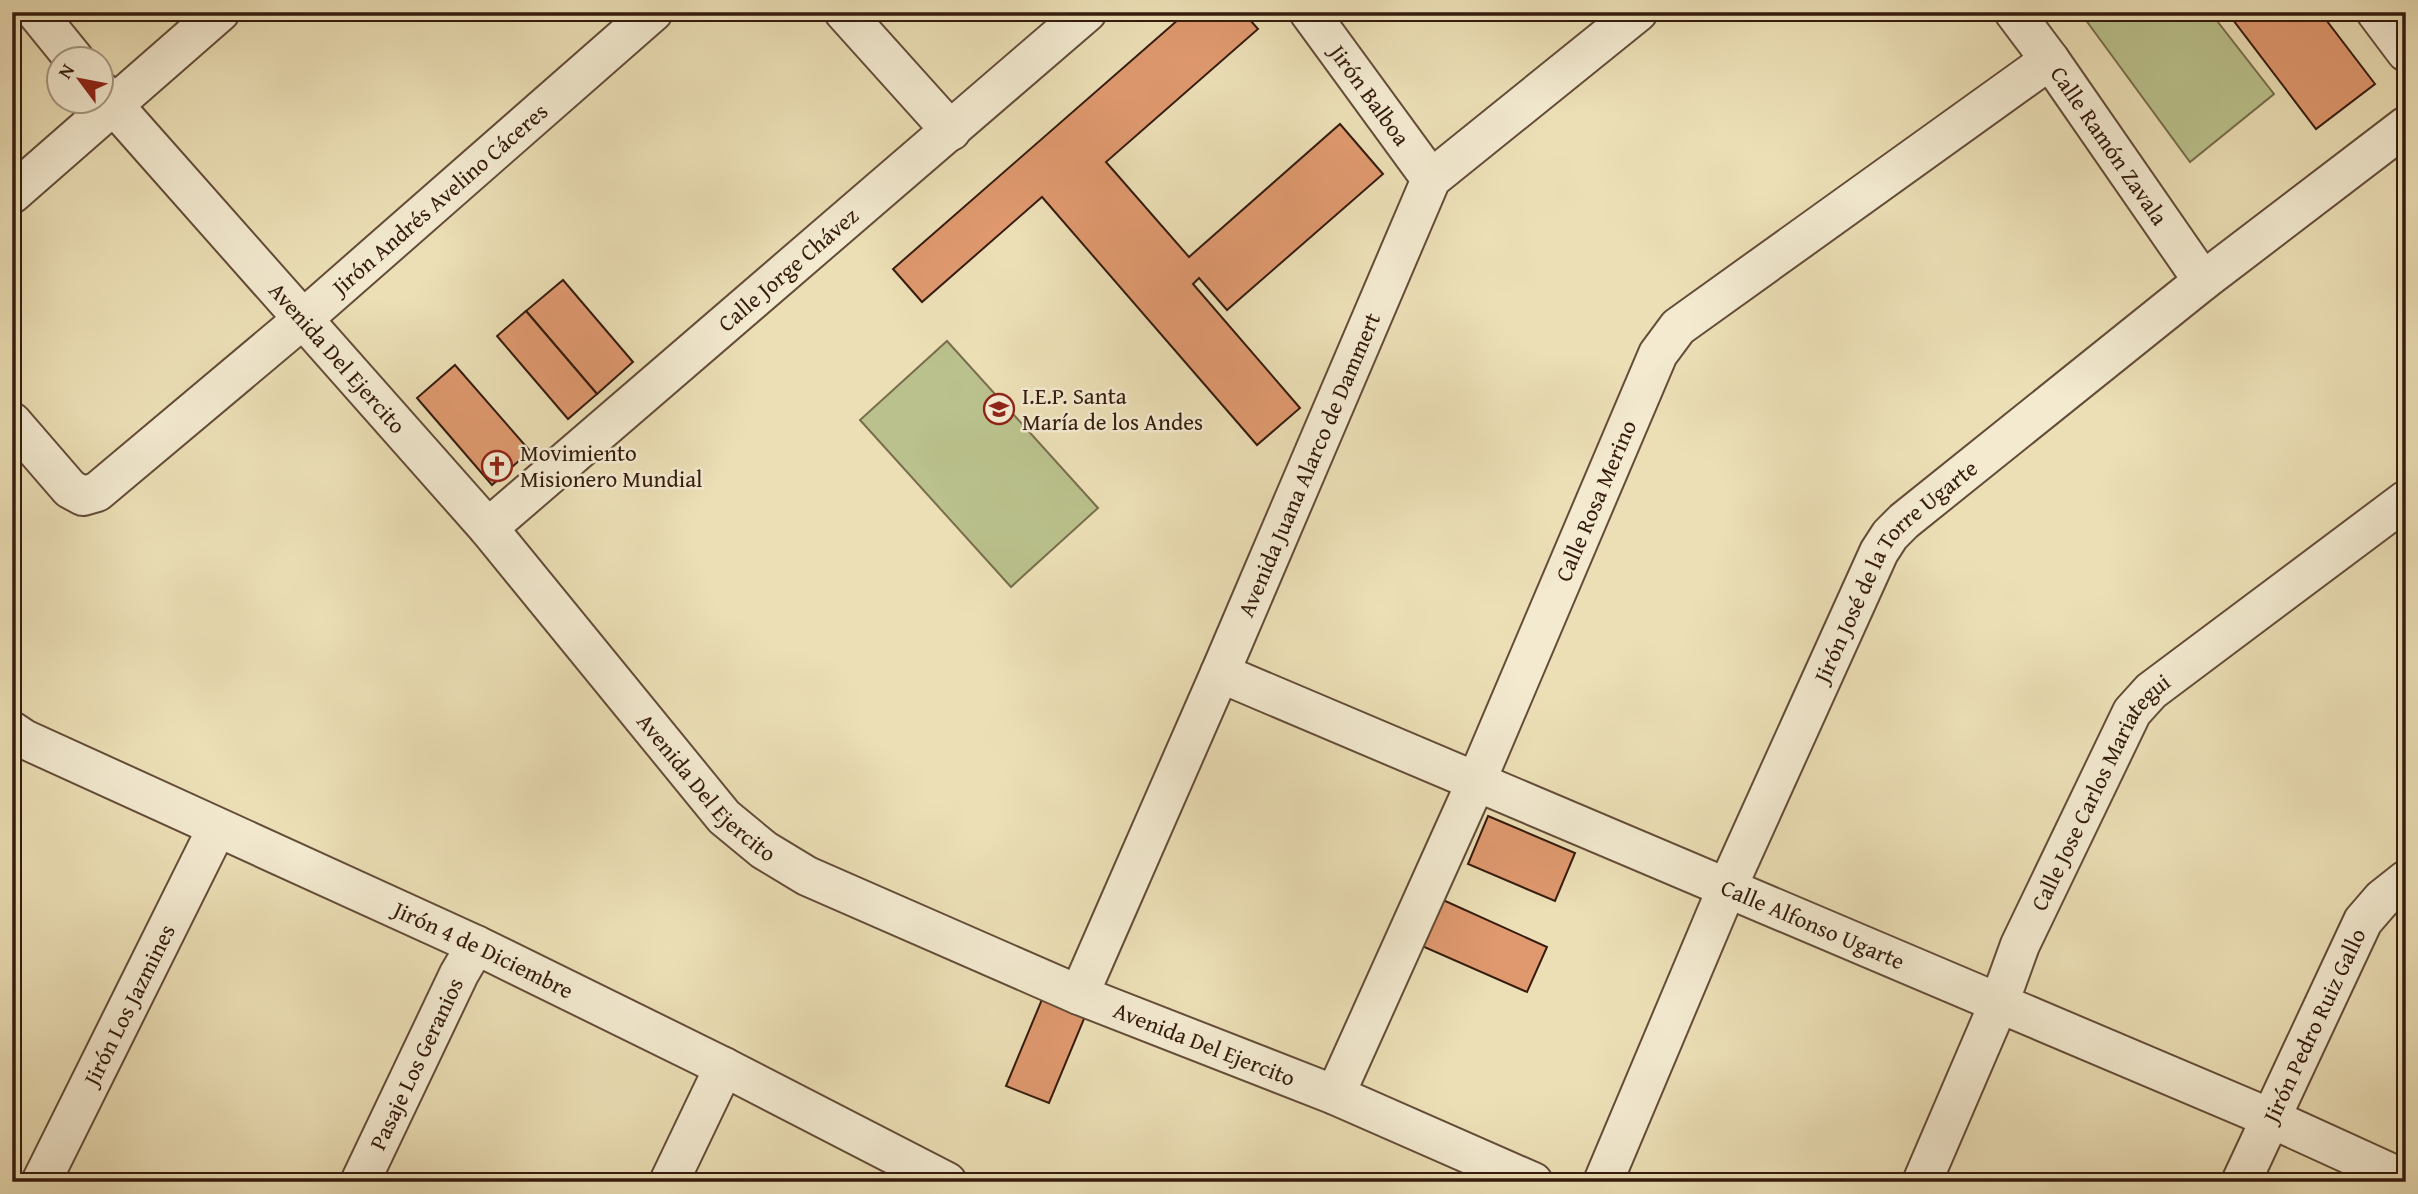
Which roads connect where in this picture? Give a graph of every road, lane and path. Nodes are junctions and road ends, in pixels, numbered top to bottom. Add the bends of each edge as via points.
1 (36, 12) edge
2 (220, 12) edge
3 (653, 12) edge
4 (844, 12) edge
5 (1087, 12) edge
6 (1309, 12) edge
7 (1638, 12) edge
8 (2014, 12) edge
9 (2376, 12) edge
10 (64, 46) edge
11 (2406, 52) edge
12 (2050, 60) junction
13 (116, 93) edge
14 (116, 108) edge
15 (91, 116) edge
16 (2406, 126) edge
17 (951, 131) junction
18 (1431, 179) junction
19 (12, 194) edge
20 (2203, 281) junction
21 (303, 319) junction
22 (12, 422) edge
23 (2406, 500) edge
24 (488, 528) junction
25 (1220, 673) junction
26 (12, 731) edge
27 (1476, 782) junction
28 (217, 828) junction
29 (2406, 880) edge
30 (1727, 888) junction
31 (476, 945) junction
32 (1079, 995) junction
33 (1999, 1003) junction
34 (724, 1067) junction
35 (1335, 1095) junction
36 (2270, 1118) junction
37 (2406, 1180) edge
38 (41, 1182) edge
39 (360, 1182) edge
40 (669, 1182) edge
41 (947, 1182) edge
42 (1533, 1182) edge
43 (1603, 1182) edge
44 (1922, 1182) edge
45 (2241, 1182) edge

1 - 10 street
2 - 13 street
3 - 21 street, Jirón Andrés Avelino Cáceres
4 - 17 street
5 - 17 street, Calle Jorge Chávez
6 - 18 street, Jirón Balboa
7 - 18 street, Avenida Juana Alarco de Dammert
8 - 12 street, Calle Ramón Zavala
9 - 11 street
12 - 20 street, Calle Ramón Zavala
12 - 27 street, Calle Rosa Merino via 1667,339
14 - 21 street, Avenida Del Ejercito
15 - 19 street
16 - 20 street, Jirón José de la Torre Ugarte
17 - 24 street, Calle Jorge Chávez
18 - 25 street, Avenida Juana Alarco de Dammert
20 - 30 street, Jirón José de la Torre Ugarte via 1890,535
21 - 22 street, Jirón Andrés Avelino Cáceres via 97,492 83,496 69,489
21 - 24 street, Avenida Del Ejercito
23 - 33 street, Calle Jose Carlos Mariategui via 2141,700 2020,946
24 - 32 street, Avenida Del Ejercito via 724,817 764,850 807,876
25 - 27 street, Calle Alfonso Ugarte
25 - 32 street, Avenida Juana Alarco de Dammert
26 - 28 street, Jirón 4 de Diciembre
27 - 30 street, Calle Alfonso Ugarte
27 - 35 street, Calle Rosa Merino
28 - 31 street, Jirón 4 de Diciembre
28 - 38 street, Jirón Los Jazmines
29 - 36 street, Jirón Pedro Ruiz Gallo via 2382,898 2363,921
30 - 33 street, Calle Alfonso Ugarte
30 - 43 street, Jirón José de la Torre Ugarte
31 - 34 street, Jirón 4 de Diciembre
31 - 39 street, Pasaje Los Geranios
32 - 35 street, Avenida Del Ejercito
33 - 36 street, Calle Alfonso Ugarte
33 - 44 street, Calle Jose Carlos Mariategui
34 - 40 street
34 - 41 street, Jirón 4 de Diciembre
35 - 42 street, Avenida Del Ejercito
36 - 37 street, Calle Alfonso Ugarte
36 - 45 street, Jirón Pedro Ruiz Gallo

